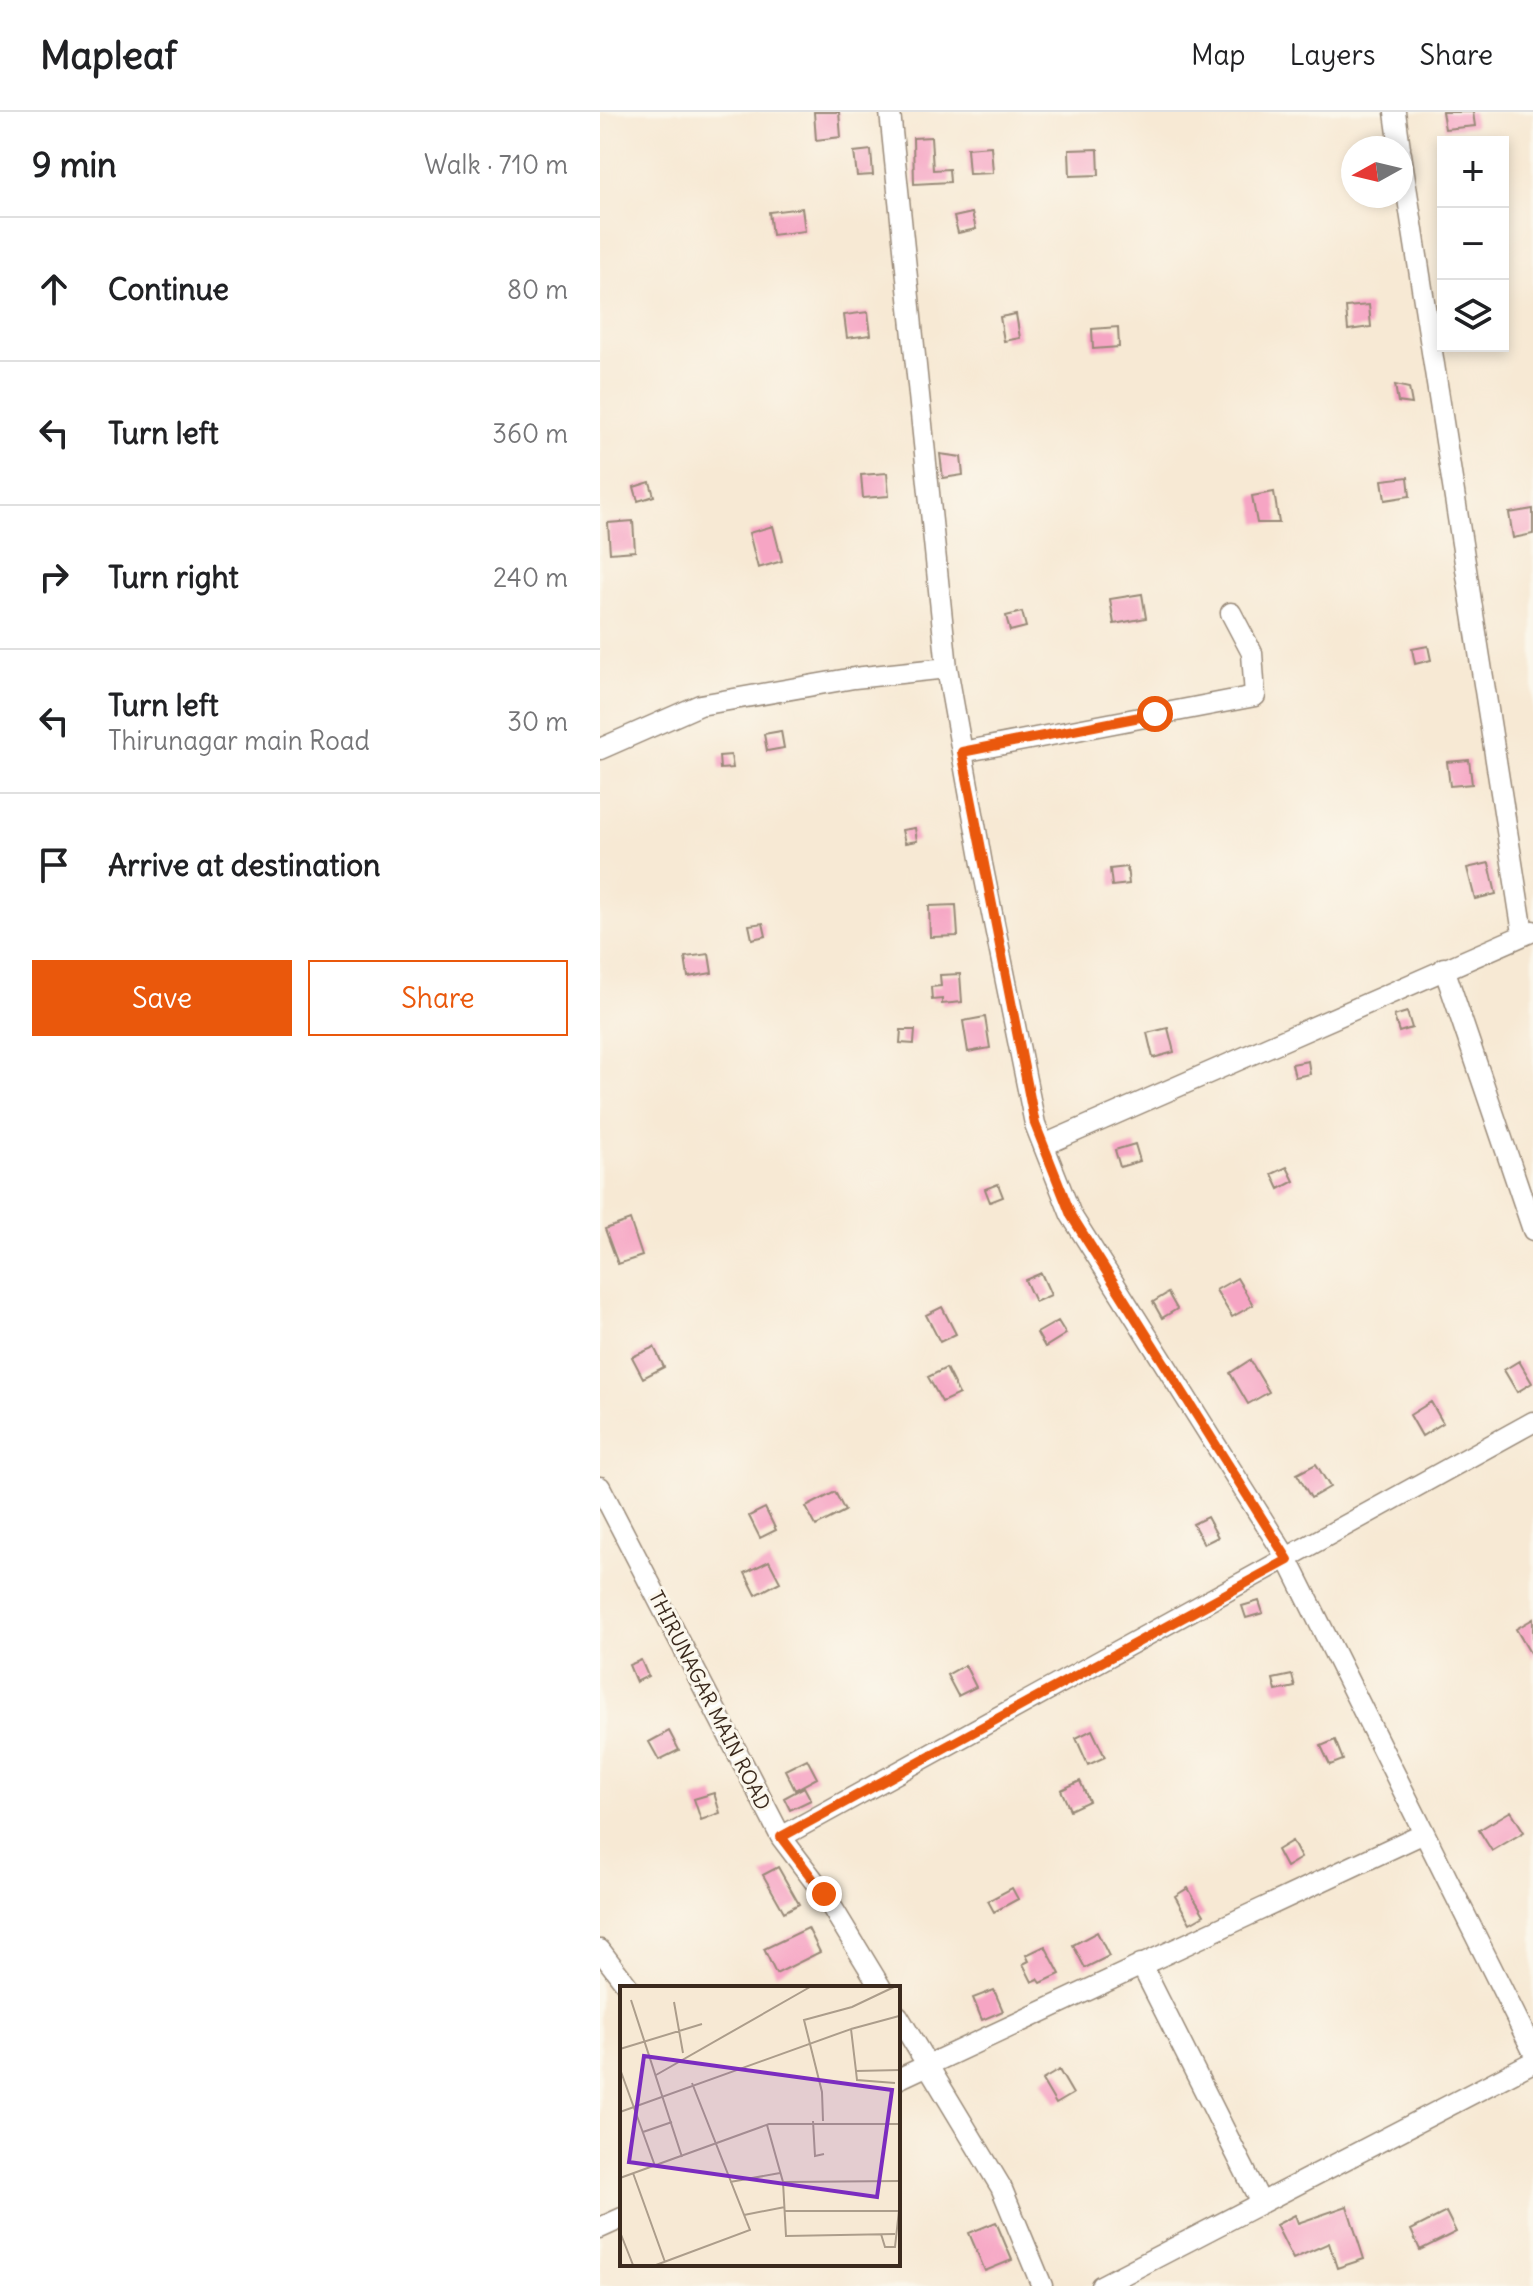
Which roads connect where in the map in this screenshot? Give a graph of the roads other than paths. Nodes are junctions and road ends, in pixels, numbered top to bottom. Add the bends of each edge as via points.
1 (890, 112) edge
2 (1395, 112) edge
3 (1398, 136) edge
4 (1410, 208) edge
5 (1231, 613) dead end
6 (947, 668) junction
7 (600, 749) edge
8 (962, 752) junction
9 (1528, 932) edge
10 (1444, 968) junction
11 (1044, 1145) junction
12 (1533, 1230) edge
13 (1533, 1422) edge
14 (600, 1487) edge
15 (1288, 1560) junction
16 (1424, 1833) junction
17 (781, 1837) junction
18 (600, 1950) edge
19 (1141, 1964) junction
20 (627, 1986) edge
21 (880, 1986) edge
22 (900, 2019) edge
23 (1533, 2051) edge
24 (1533, 2062) edge
25 (927, 2063) junction
26 (900, 2078) edge
27 (1261, 2203) junction
28 (620, 2219) edge
29 (600, 2228) edge
30 (1042, 2286) edge
31 (1101, 2286) edge

1 - 6 street
2 - 3 street
4 - 9 street
5 - 8 street via 1252,653 1255,696
6 - 7 street via 700,705
6 - 8 street
8 - 11 street via 1035,1124
9 - 10 street
10 - 11 street
10 - 12 street
11 - 15 street via 1071,1215
13 - 15 street
14 - 17 street, THIRUNAGAR MAIN ROAD
15 - 16 street
15 - 17 street
16 - 19 street
16 - 23 street
17 - 21 street, THIRUNAGAR MAIN ROAD via 824,1894
18 - 20 street
19 - 25 street
19 - 27 street
22 - 25 street
24 - 27 street
25 - 26 street
25 - 30 street via 1001,2187
27 - 31 street
28 - 29 street

